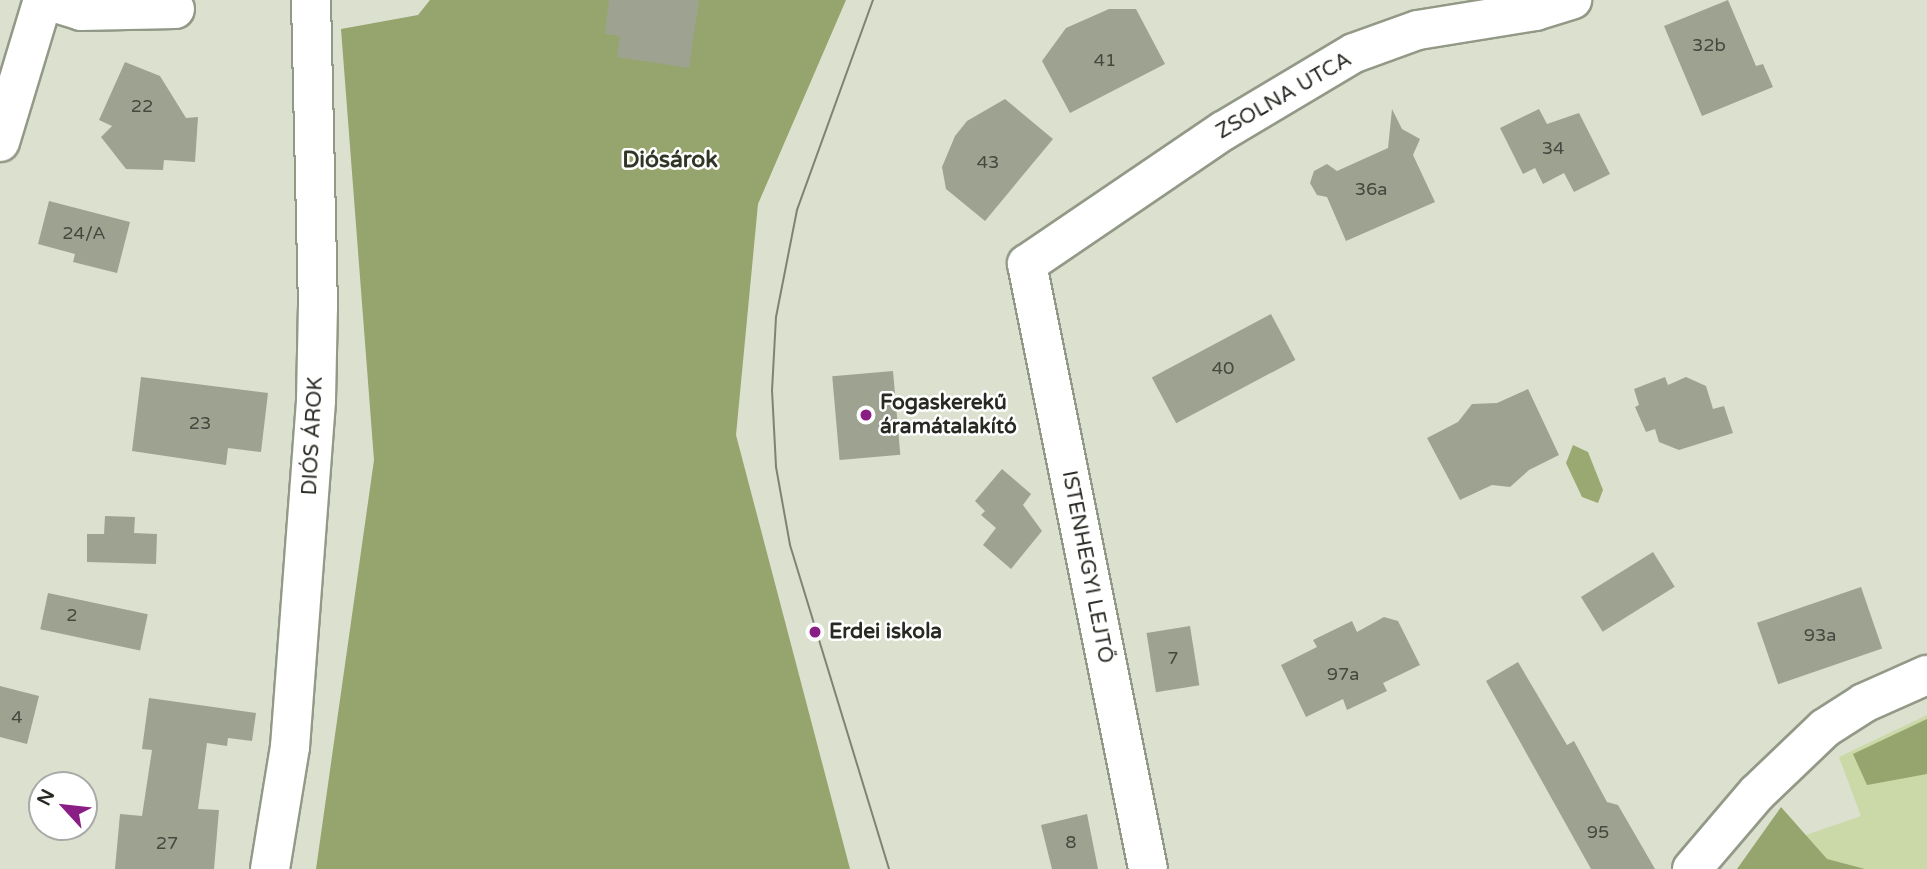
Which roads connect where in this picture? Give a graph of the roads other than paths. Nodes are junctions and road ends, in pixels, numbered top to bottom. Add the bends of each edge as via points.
1 (44, 0) edge
2 (1572, 0) edge
3 (318, 2) edge
4 (176, 9) dead end
5 (0, 142) edge
6 (1027, 264) joint
7 (1927, 675) edge
8 (270, 869) edge
9 (1148, 869) edge
10 (1692, 869) edge

1 - 4 street via 81,11
1 - 5 street
2 - 6 street, ZSOLNA UTCA via 1535,11 1418,30 1354,53 1223,131
3 - 8 street, DIÓS ÁROK via 316,400 290,747
6 - 9 street, ISTENHEGYI LEJTŐ
7 - 10 street via 1864,703 1825,728 1757,793

